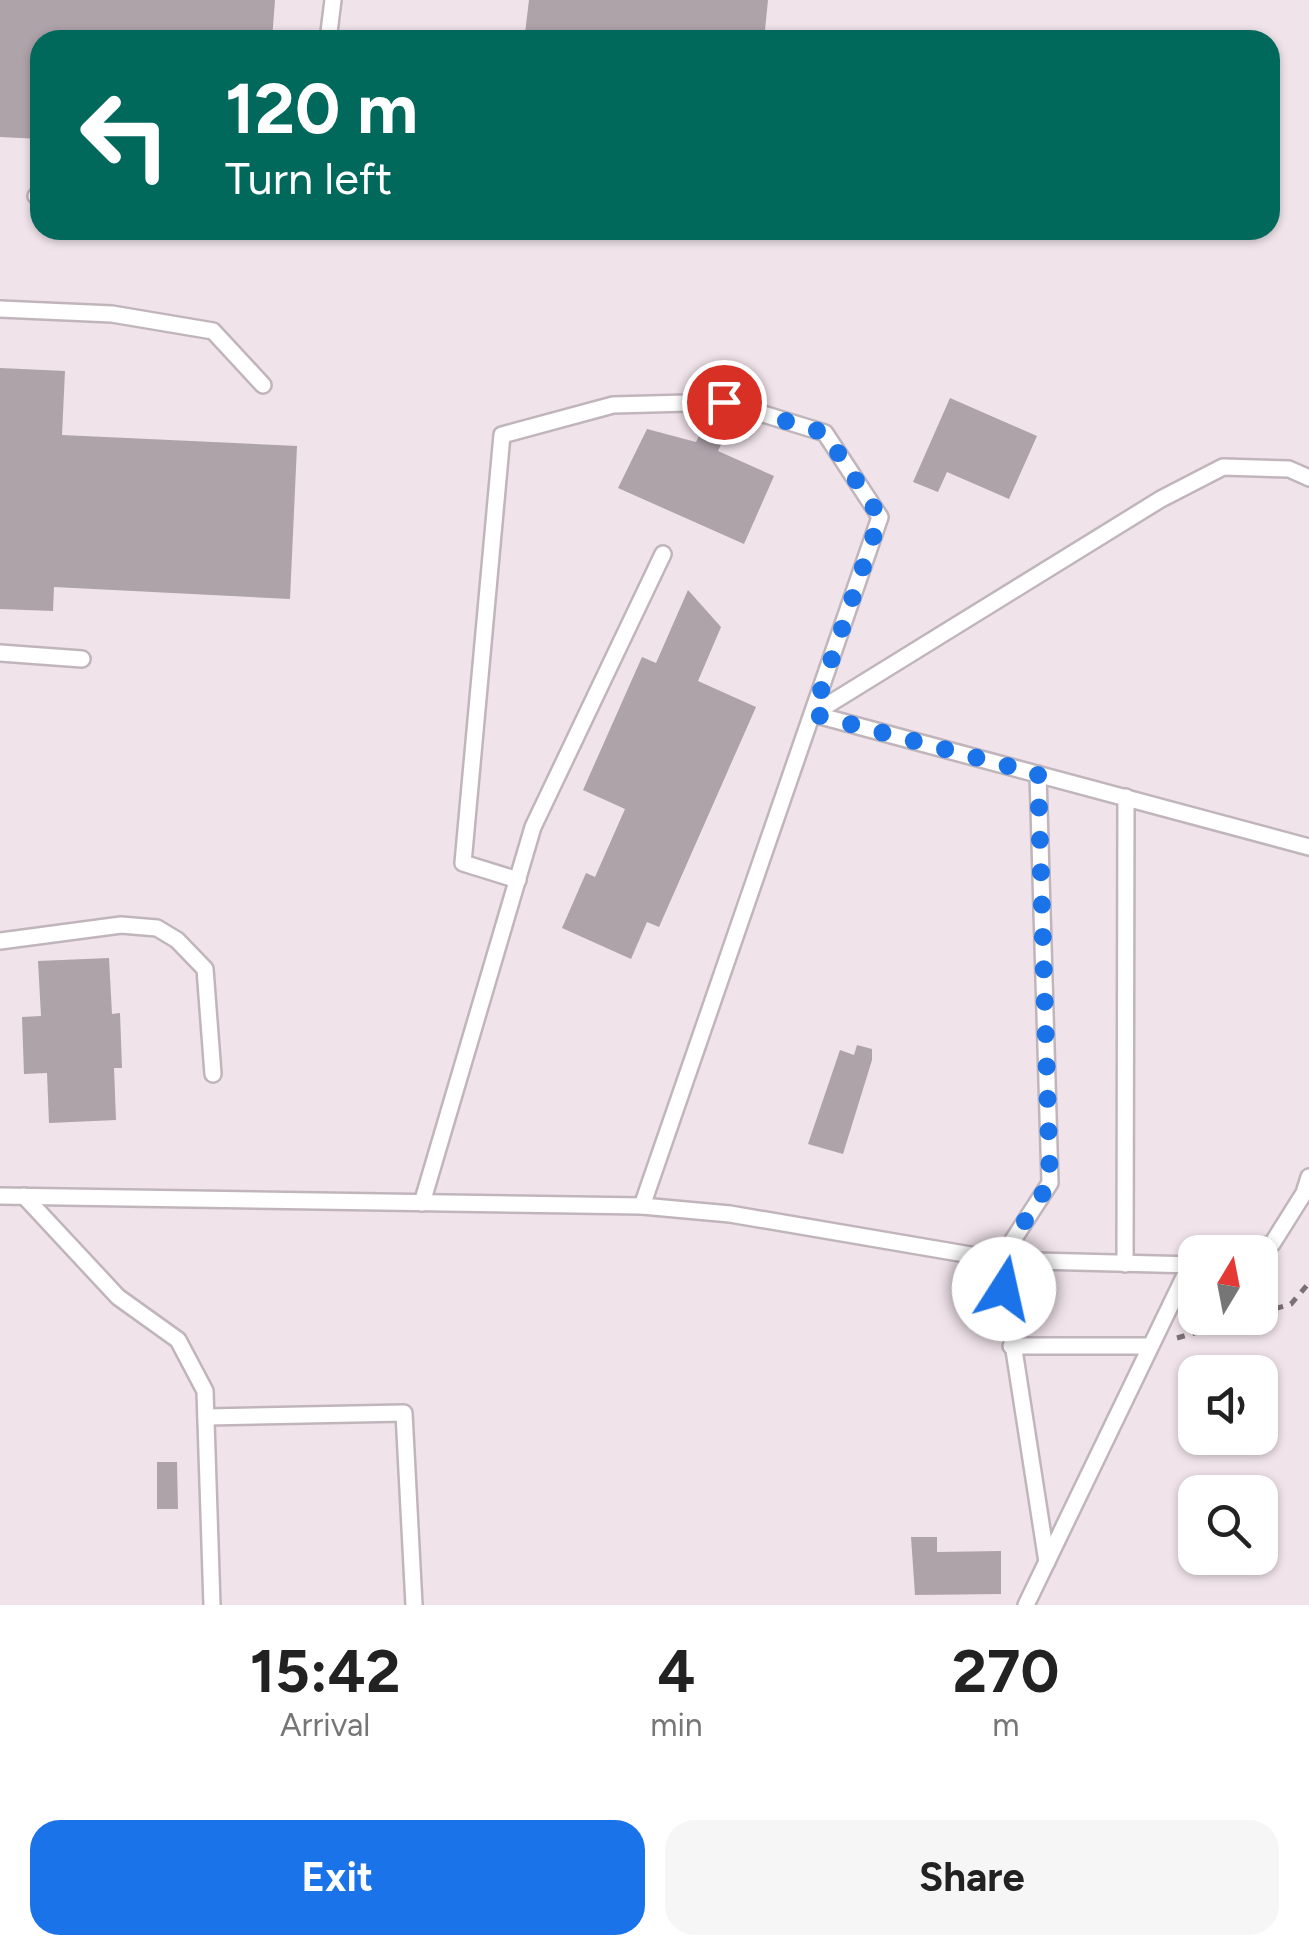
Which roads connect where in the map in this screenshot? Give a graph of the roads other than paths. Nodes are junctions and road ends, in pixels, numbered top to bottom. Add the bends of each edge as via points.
1 (334, 0) edge
2 (330, 30) edge
3 (0, 310) edge
4 (262, 385) dead end
5 (1309, 478) edge
6 (663, 554) dead end
7 (0, 653) edge
8 (82, 659) dead end
9 (813, 714) junction
10 (1038, 774) junction
11 (1126, 798) junction
12 (1309, 846) edge
13 (518, 880) junction
14 (0, 941) edge
15 (213, 1074) dead end
16 (1309, 1178) edge
17 (0, 1196) edge
18 (24, 1196) junction
19 (422, 1203) junction
20 (642, 1206) junction
21 (1278, 1235) edge
22 (1000, 1260) junction
23 (1125, 1264) junction
24 (1178, 1266) edge
25 (1178, 1293) edge
26 (1012, 1346) junction
27 (1150, 1346) junction
28 (206, 1417) junction
29 (1046, 1562) junction
30 (212, 1605) edge
31 (414, 1605) edge
32 (1026, 1605) edge

1 - 2 lane
3 - 4 lane via 112,314 214,330
5 - 9 lane via 1289,469 1222,468 1161,498
6 - 13 lane via 533,827
7 - 8 lane
9 - 10 lane
9 - 13 lane via 880,517 825,433 724,402 613,404 502,435 463,864
9 - 20 lane
10 - 11 lane
10 - 22 lane via 1050,1182
11 - 12 lane
11 - 23 lane
13 - 19 lane
14 - 15 lane via 120,925 157,928 178,940 205,969
16 - 21 lane
17 - 18 lane
18 - 19 lane
18 - 28 lane via 118,1298 178,1340 205,1391
19 - 20 lane
20 - 22 lane via 730,1214
22 - 23 lane
22 - 26 lane
23 - 24 lane
25 - 27 lane
26 - 27 lane
26 - 29 lane
27 - 29 lane
28 - 30 lane
28 - 31 lane via 404,1413
29 - 32 lane

